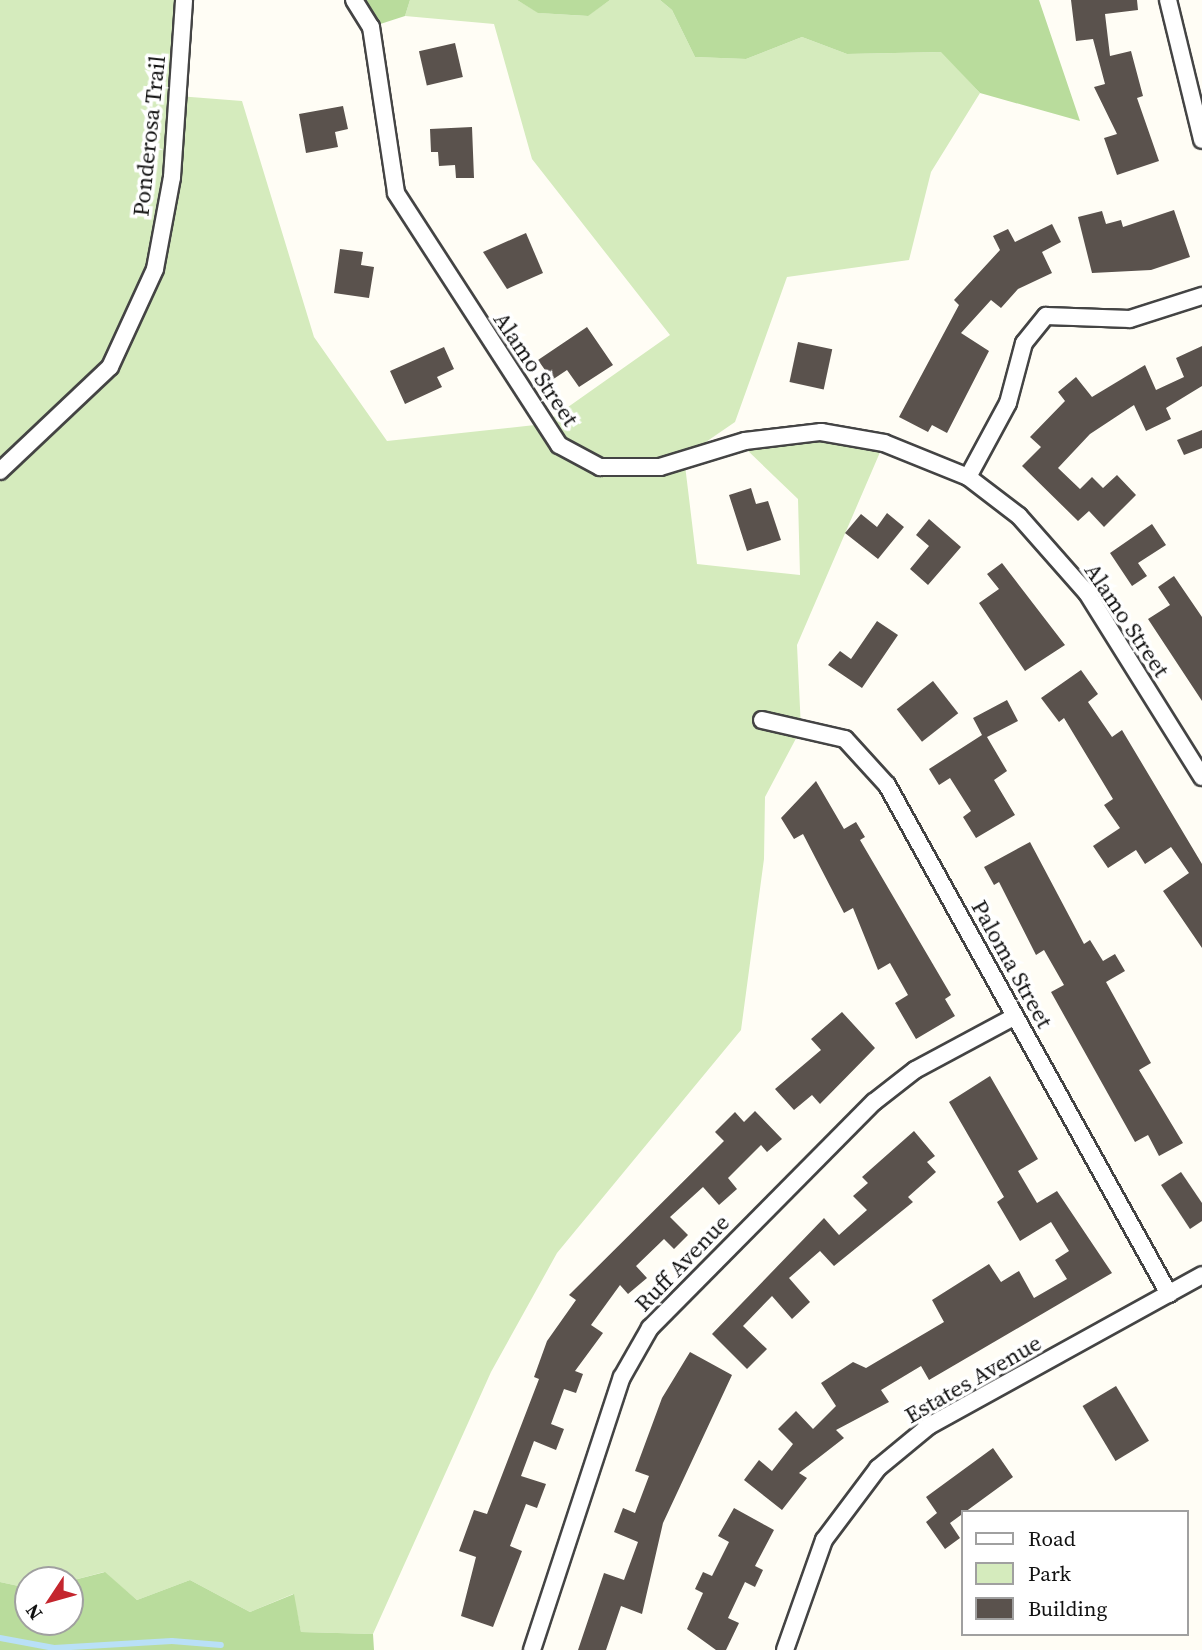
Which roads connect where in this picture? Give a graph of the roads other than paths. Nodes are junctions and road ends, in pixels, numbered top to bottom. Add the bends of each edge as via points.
1 (184, 0) edge
2 (354, 0) edge
3 (1168, 0) edge
4 (1202, 140) edge
5 (1202, 296) edge
6 (0, 471) edge
7 (968, 477) junction
8 (762, 720) dead end
9 (1202, 777) edge
10 (1014, 1017) junction
11 (1202, 1275) edge
12 (1169, 1294) junction
13 (532, 1650) edge
14 (785, 1650) edge

1 - 6 street, Ponderosa Trail via 172,177 155,269 110,367
2 - 7 street, Alamo Street via 371,27 396,193 559,445 600,467 660,467 745,441 821,432 884,443
3 - 4 street
5 - 7 street via 1130,319 1046,316 1024,343 1008,403
7 - 9 street, Alamo Street via 1019,516 1087,593
8 - 10 street, Paloma Street via 845,739 887,785
10 - 12 street, Paloma Street
10 - 13 street, Ruff Avenue via 915,1070 874,1102 650,1328 622,1377
11 - 12 street, Estates Avenue
12 - 14 street, Estates Avenue via 929,1426 877,1468 824,1540

